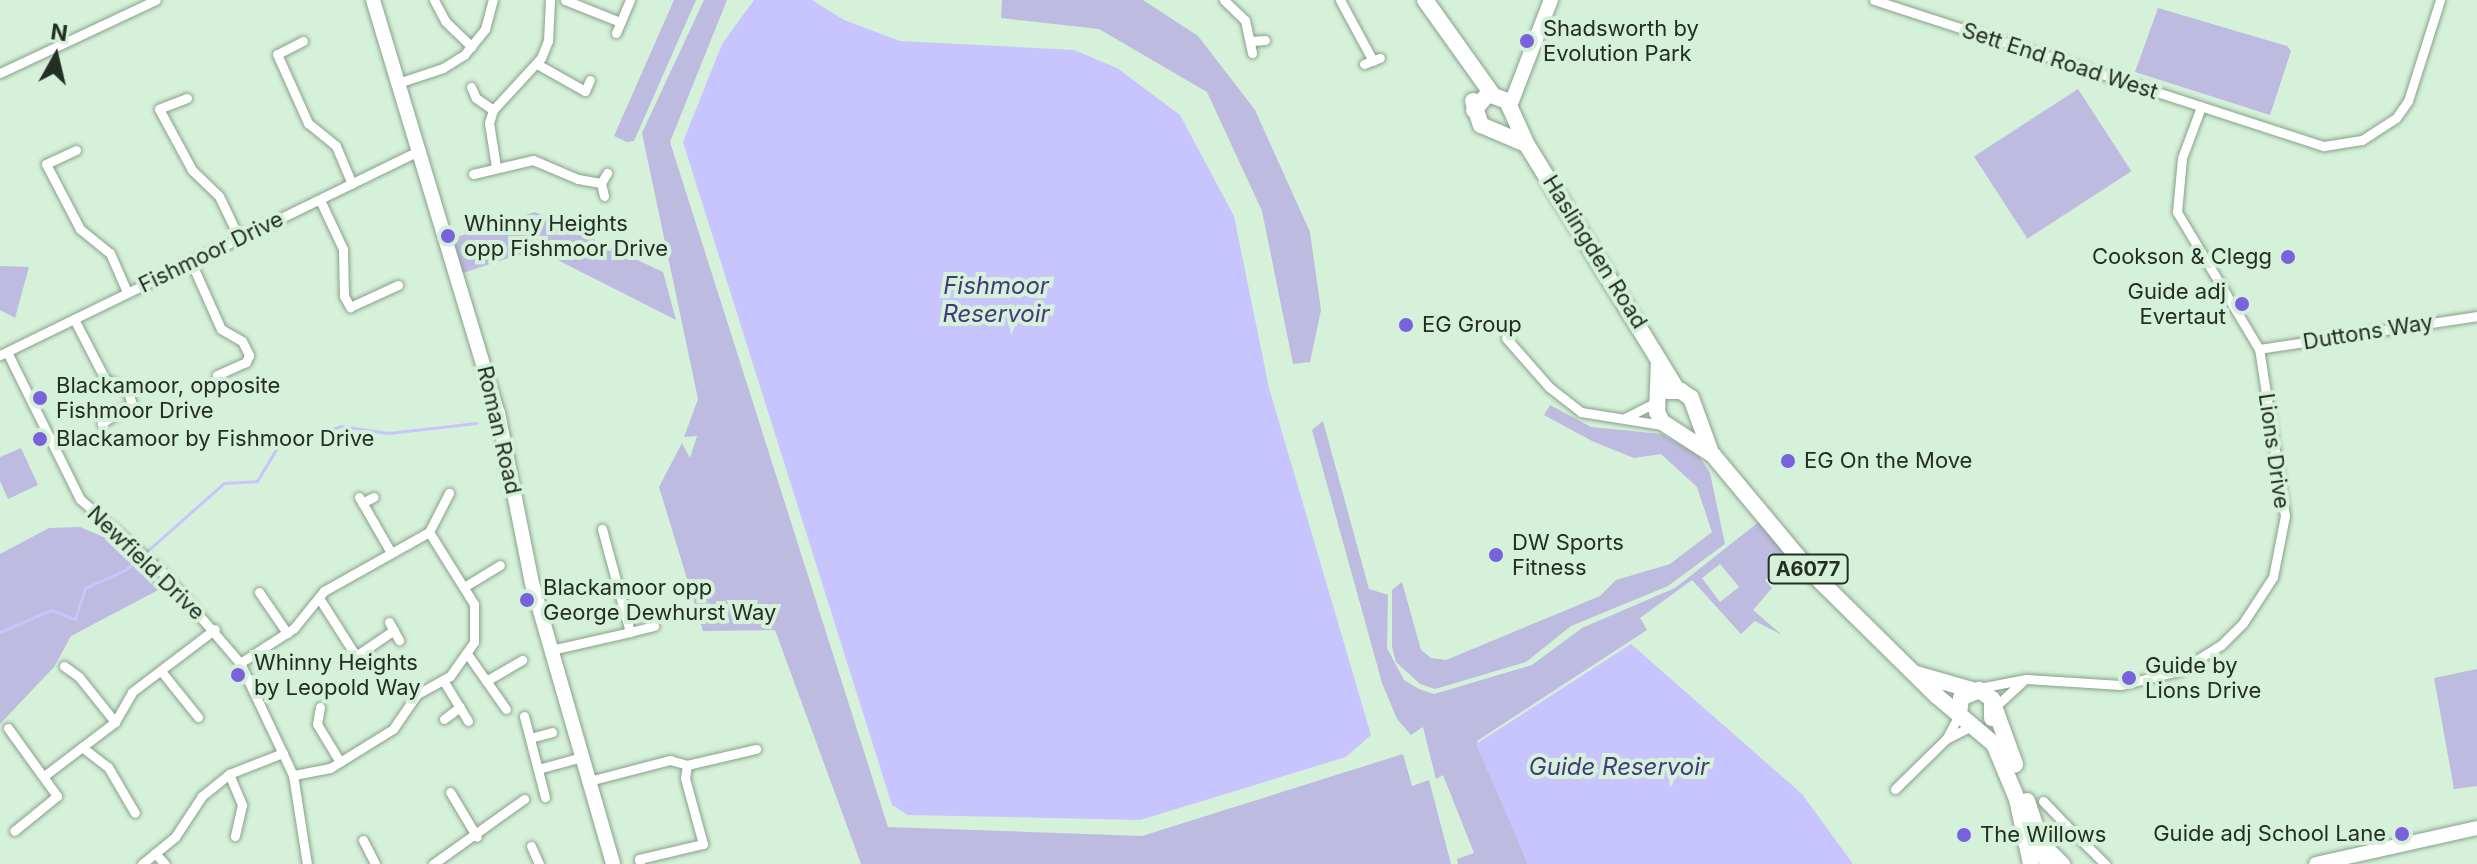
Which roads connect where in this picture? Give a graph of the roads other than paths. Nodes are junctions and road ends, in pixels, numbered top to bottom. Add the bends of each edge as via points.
1 (156, 0) edge
2 (373, 0) edge
3 (434, 0) edge
4 (493, 0) edge
5 (550, 0) edge
6 (565, 0) edge
7 (630, 0) edge
8 (1224, 0) edge
9 (1340, 0) edge
10 (1425, 0) edge
11 (1551, 0) edge
12 (1874, 0) edge
13 (2440, 0) edge
14 (620, 22) junction
15 (616, 33) dead end
16 (1265, 40) dead end
17 (303, 41) dead end
18 (1251, 41) junction
19 (472, 47) junction
20 (1252, 53) dead end
21 (1373, 61) dead end
22 (537, 64) junction
23 (1469, 64) junction
24 (1523, 70) junction
25 (0, 73) edge
26 (590, 80) dead end
27 (401, 82) junction
28 (471, 87) dead end
29 (1493, 94) junction
30 (187, 98) dead end
31 (2201, 107) junction
32 (1510, 108) junction
33 (493, 110) junction
34 (1474, 110) junction
35 (1497, 129) junction
36 (1527, 145) junction
37 (76, 150) dead end
38 (421, 150) junction
39 (496, 167) junction
40 (607, 173) dead end
41 (473, 174) dead end
42 (601, 183) junction
43 (352, 184) junction
44 (604, 196) dead end
45 (320, 200) junction
46 (239, 238) junction
47 (191, 262) junction
48 (398, 285) dead end
49 (127, 292) junction
50 (2477, 316) edge
51 (74, 319) junction
52 (1506, 338) dead end
53 (2259, 349) junction
54 (4, 354) edge
55 (1659, 360) junction
56 (217, 375) dead end
57 (1677, 390) junction
58 (1658, 401) junction
59 (1693, 411) junction
60 (1621, 419) junction
61 (102, 423) dead end
62 (1669, 426) junction
63 (1713, 455) junction
64 (449, 493) dead end
65 (374, 497) dead end
66 (602, 529) dead end
67 (429, 532) junction
68 (390, 551) junction
69 (500, 565) dead end
70 (464, 587) junction
71 (259, 592) dead end
72 (319, 598) junction
73 (654, 626) dead end
74 (215, 629) junction
75 (630, 632) junction
76 (287, 633) junction
77 (399, 640) dead end
78 (551, 650) junction
79 (468, 655) junction
80 (522, 660) dead end
81 (240, 663) junction
82 (64, 666) dead end
83 (161, 671) junction
84 (1914, 674) junction
85 (2026, 679) junction
86 (443, 680) junction
87 (486, 681) junction
88 (1973, 690) junction
89 (320, 707) dead end
90 (460, 707) junction
91 (1995, 708) junction
92 (506, 709) dead end
93 (524, 716) dead end
94 (198, 717) dead end
95 (444, 719) dead end
96 (1966, 720) junction
97 (468, 721) dead end
98 (115, 722) junction
99 (8, 728) dead end
100 (552, 732) dead end
101 (530, 738) junction
102 (1946, 739) junction
103 (82, 747) junction
104 (756, 749) dead end
105 (283, 753) junction
106 (582, 757) junction
107 (340, 762) junction
108 (687, 765) junction
109 (538, 769) junction
110 (229, 774) junction
111 (293, 775) junction
112 (44, 776) junction
113 (589, 781) junction
114 (1895, 789) dead end
115 (450, 792) dead end
116 (545, 797) dead end
117 (524, 799) dead end
118 (2043, 801) dead end
119 (135, 813) dead end
120 (2065, 824) junction
121 (2477, 828) edge
122 (14, 831) dead end
123 (235, 836) dead end
124 (477, 837) junction
125 (2049, 839) junction
126 (363, 840) dead end
127 (531, 846) dead end
128 (155, 853) junction
129 (142, 864) edge
130 (165, 864) edge
131 (307, 864) edge
132 (375, 864) edge
133 (433, 864) edge
134 (539, 864) edge
135 (613, 864) edge
136 (640, 864) edge
137 (2030, 864) edge
138 (2048, 864) edge
139 (2063, 864) edge
140 (2105, 864) edge
141 (2316, 864) edge

1 - 25 street
2 - 27 street, Roman Road
3 - 19 street via 445,21
4 - 19 street via 485,29
5 - 22 street via 548,41
6 - 14 street
7 - 14 street
8 - 18 street via 1245,20
9 - 21 street
10 - 23 highway, A6077
11 - 24 street
12 - 31 street, Sett End Road West
13 - 31 street, Sett End Road West via 2408,101 2388,125 2362,140 2324,146
14 - 15 street
16 - 18 street
17 - 43 street via 277,54 308,123 336,146
18 - 20 street
19 - 27 street via 443,68
22 - 26 street via 585,91
22 - 33 street
23 - 29 highway, A6077
23 - 34 highway, A6077
24 - 29 street
24 - 32 street
27 - 38 street, Roman Road
28 - 33 street
29 - 32 highway, A6077
29 - 34 highway via 1478,100
30 - 46 street via 159,109 192,170 219,196
31 - 53 street, Lions Drive via 2182,158 2177,212
32 - 35 highway via 1506,124
32 - 36 highway, Haslingden Road / A6077
33 - 39 street via 488,130
34 - 35 highway via 1481,125
35 - 36 highway
36 - 55 highway, Haslingden Road / A6077
37 - 49 street via 46,164 80,229 110,253
38 - 43 street, Fishmoor Drive
38 - 78 street, Roman Road via 498,413
39 - 41 street
39 - 42 street via 533,160
40 - 42 street
42 - 44 street
43 - 45 street, Fishmoor Drive
45 - 46 street, Fishmoor Drive
45 - 48 street via 343,249 344,296 350,307
46 - 47 street, Fishmoor Drive
47 - 49 street, Fishmoor Drive
47 - 56 street via 221,329 242,341 249,355 246,362
49 - 51 street, Fishmoor Drive
50 - 53 street, Duttons Way
51 - 54 street, Fishmoor Drive
51 - 61 street via 105,379 127,389 132,404
52 - 60 street via 1572,407 1597,418
53 - 85 street, Lions Drive via 2285,516 2273,577 2260,602 2221,645 2158,678 2121,685
54 - 74 street, Newfield Drive via 80,499 162,572
55 - 57 highway, Haslingden Road / A6077
55 - 58 highway
57 - 58 highway
57 - 59 highway, A6077 via 1691,398
58 - 60 street
58 - 62 highway via 1657,412
59 - 62 highway via 1688,422
59 - 63 highway, A6077
60 - 62 street
62 - 63 highway, A6077
63 - 84 highway, A6077 via 1799,560
64 - 67 street
65 - 68 street via 360,500
66 - 75 street
67 - 68 street
67 - 70 street
68 - 72 street
69 - 70 street
70 - 79 street via 477,622
71 - 76 street
72 - 76 street
72 - 77 street via 356,656 392,626
73 - 75 street
74 - 81 street, Newfield Drive
74 - 83 street
75 - 78 street
76 - 81 street
78 - 106 street, Roman Road
79 - 86 street
79 - 87 street
80 - 87 street
81 - 105 street, Newfield Drive
82 - 98 street
83 - 94 street
83 - 98 street via 132,692
84 - 88 highway, A6077
84 - 96 highway, A6077
85 - 88 street, Lions Drive
85 - 91 street
86 - 90 street
86 - 107 street via 417,694 393,729
87 - 92 street
88 - 91 highway, A6077 via 1988,693
88 - 96 highway via 1961,698
89 - 107 street via 317,724
90 - 95 street
90 - 97 street
91 - 96 highway via 1989,722
91 - 125 highway
93 - 101 street
96 - 102 street
96 - 102 street
96 - 137 highway, A6077 via 2004,762
98 - 103 street
99 - 112 street
100 - 101 street
101 - 109 street
102 - 114 street
103 - 112 street
103 - 119 street via 108,767
104 - 108 street
105 - 110 street
105 - 111 street, Newfield Drive
106 - 109 street
106 - 113 street, Roman Road
107 - 111 street
108 - 113 street via 670,760
108 - 136 street via 685,778 703,844 639,859
109 - 116 street
110 - 123 street via 242,805
110 - 128 street via 202,796 175,837
111 - 131 street, Newfield Drive
112 - 122 street via 57,796
113 - 135 street, Roman Road
115 - 124 street
117 - 124 street
118 - 120 street
120 - 125 street
120 - 140 street
121 - 141 street
124 - 133 street
125 - 138 highway
125 - 139 street
126 - 132 street
127 - 134 street
128 - 129 street
128 - 130 street

